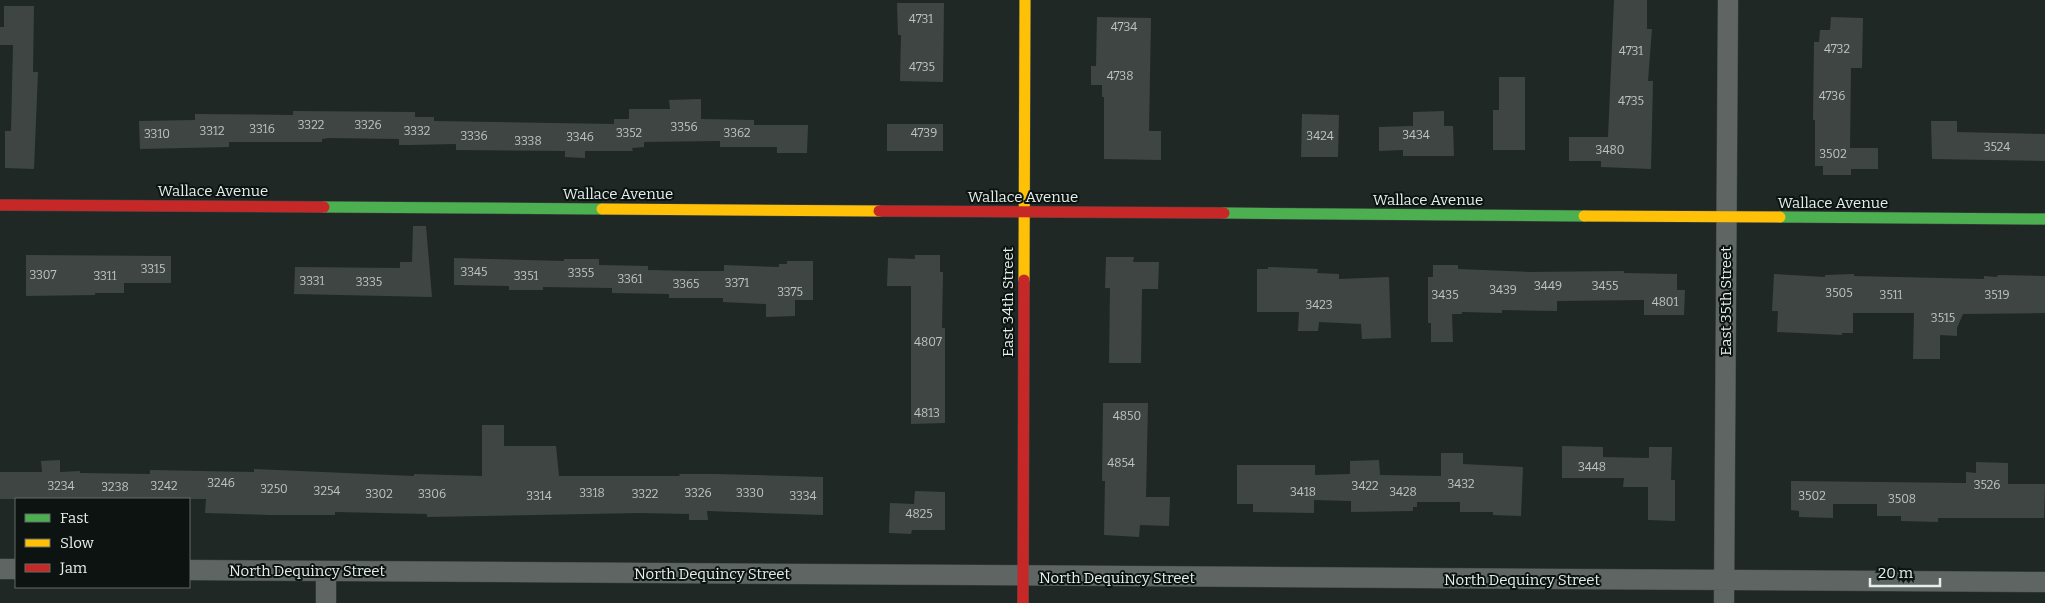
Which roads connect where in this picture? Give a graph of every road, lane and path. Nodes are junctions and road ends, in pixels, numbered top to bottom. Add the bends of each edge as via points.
1 (1025, 0) edge
2 (1728, 0) edge
3 (0, 205) edge
4 (1023, 212) junction
5 (1726, 217) junction
6 (2045, 219) edge
7 (0, 569) edge
8 (15, 569) edge
9 (190, 570) edge
10 (326, 571) junction
11 (1023, 577) junction
12 (1724, 581) junction
13 (2045, 582) edge
14 (326, 603) edge
15 (1023, 603) edge
16 (1724, 603) edge

1 - 4 street, East 34th Street
2 - 5 street, East 35th Street
3 - 4 street, Wallace Avenue
4 - 5 street, Wallace Avenue
4 - 11 street, East 34th Street
5 - 6 street, Wallace Avenue
5 - 12 street, East 35th Street
7 - 8 street
9 - 10 street, North Dequincy Street
10 - 11 street, North Dequincy Street
10 - 14 street
11 - 12 street, North Dequincy Street
11 - 15 street, East 34th Street
12 - 13 street, North Dequincy Street
12 - 16 street, East 35th Street

